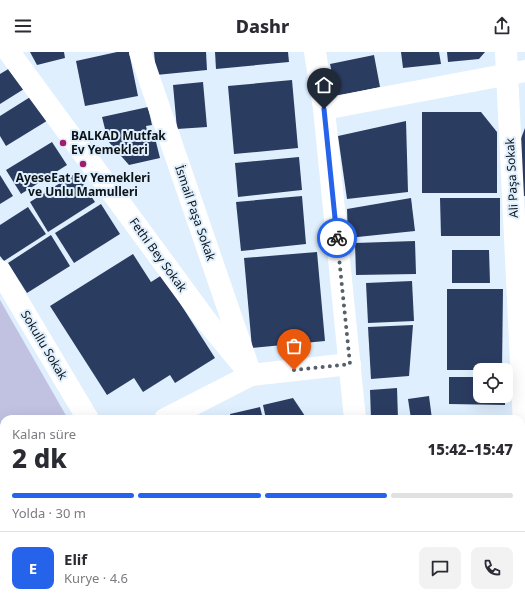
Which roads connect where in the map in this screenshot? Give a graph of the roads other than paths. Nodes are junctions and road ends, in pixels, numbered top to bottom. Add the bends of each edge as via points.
1 (9, 52) edge
2 (140, 52) edge
3 (314, 52) edge
4 (506, 52) edge
5 (516, 73) edge
6 (324, 109) junction
7 (0, 271) edge
8 (350, 364) junction
9 (251, 375) junction
10 (86, 415) edge
11 (173, 415) edge
12 (355, 415) edge
13 (524, 415) edge

1 - 9 street, Fethi Bey Sokak via 208,323
2 - 9 street, İsmail Paşa Sokak
3 - 6 street
4 - 5 street, Ali Paşa Sokak
5 - 6 street
5 - 13 street, Ali Paşa Sokak
6 - 8 street
7 - 10 street, Sokullu Sokak
8 - 9 street
8 - 12 street
9 - 11 street

